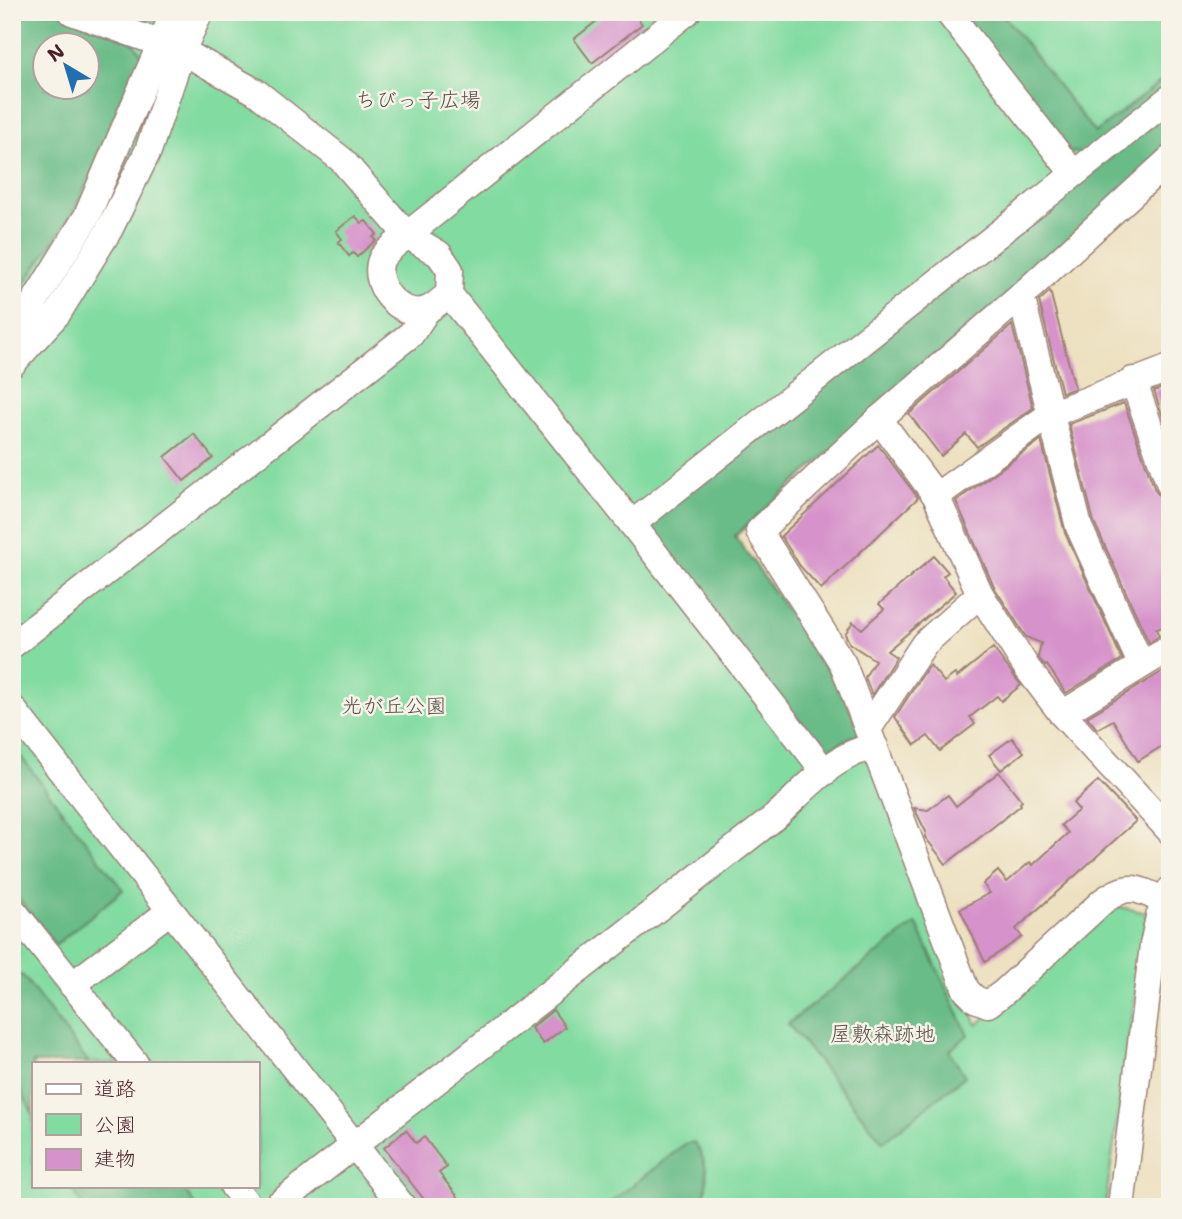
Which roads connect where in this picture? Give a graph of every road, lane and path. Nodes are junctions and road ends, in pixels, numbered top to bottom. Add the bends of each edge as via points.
1 (72, 12) edge
2 (174, 12) edge
3 (200, 12) edge
4 (687, 12) edge
5 (948, 12) edge
6 (171, 46) junction
7 (1170, 99) edge
8 (1167, 165) edge
9 (1074, 174) junction
10 (407, 235) junction
11 (449, 294) junction
12 (1021, 296) junction
13 (427, 310) junction
14 (12, 328) edge
15 (12, 364) edge
16 (1170, 368) edge
17 (1133, 380) junction
18 (1051, 414) junction
19 (879, 419) junction
20 (1170, 485) edge
21 (936, 496) junction
22 (632, 523) junction
23 (980, 594) junction
24 (12, 645) edge
25 (1170, 648) edge
26 (1141, 664) junction
27 (12, 708) edge
28 (1062, 714) junction
29 (872, 738) junction
30 (825, 772) junction
31 (1167, 823) edge
32 (1167, 895) edge
33 (12, 909) edge
34 (170, 911) junction
35 (72, 985) junction
36 (134, 1062) edge
37 (354, 1145) junction
38 (235, 1188) edge
39 (250, 1207) edge
40 (275, 1207) edge
41 (403, 1207) edge
42 (1121, 1207) edge

1 - 6 street
2 - 6 street
3 - 6 street
4 - 10 street
5 - 9 street
6 - 10 street via 256,92 342,160
6 - 14 street via 88,216 31,307
6 - 15 street via 148,151 109,230 58,313
7 - 9 street
8 - 12 street
9 - 22 street
10 - 11 street via 439,254 450,270
10 - 13 street via 382,258 379,278 392,302 414,312
11 - 13 street
11 - 22 street
12 - 18 street
12 - 19 street
13 - 24 street via 411,334
16 - 17 street
17 - 18 street
17 - 20 street
18 - 21 street
18 - 26 street via 1079,527
19 - 21 street
19 - 29 street via 759,531 842,664
21 - 23 street
22 - 30 street
23 - 28 street
23 - 29 street via 924,644
25 - 26 street
26 - 28 street
27 - 34 street
28 - 31 street
29 - 30 street
29 - 32 street via 966,990 975,999 988,1004 1003,993 1117,890 1130,887
30 - 37 street via 775,817
32 - 42 street via 1153,945
33 - 35 street
34 - 35 street
34 - 37 street
35 - 36 street
37 - 40 street
37 - 41 street
38 - 39 street

